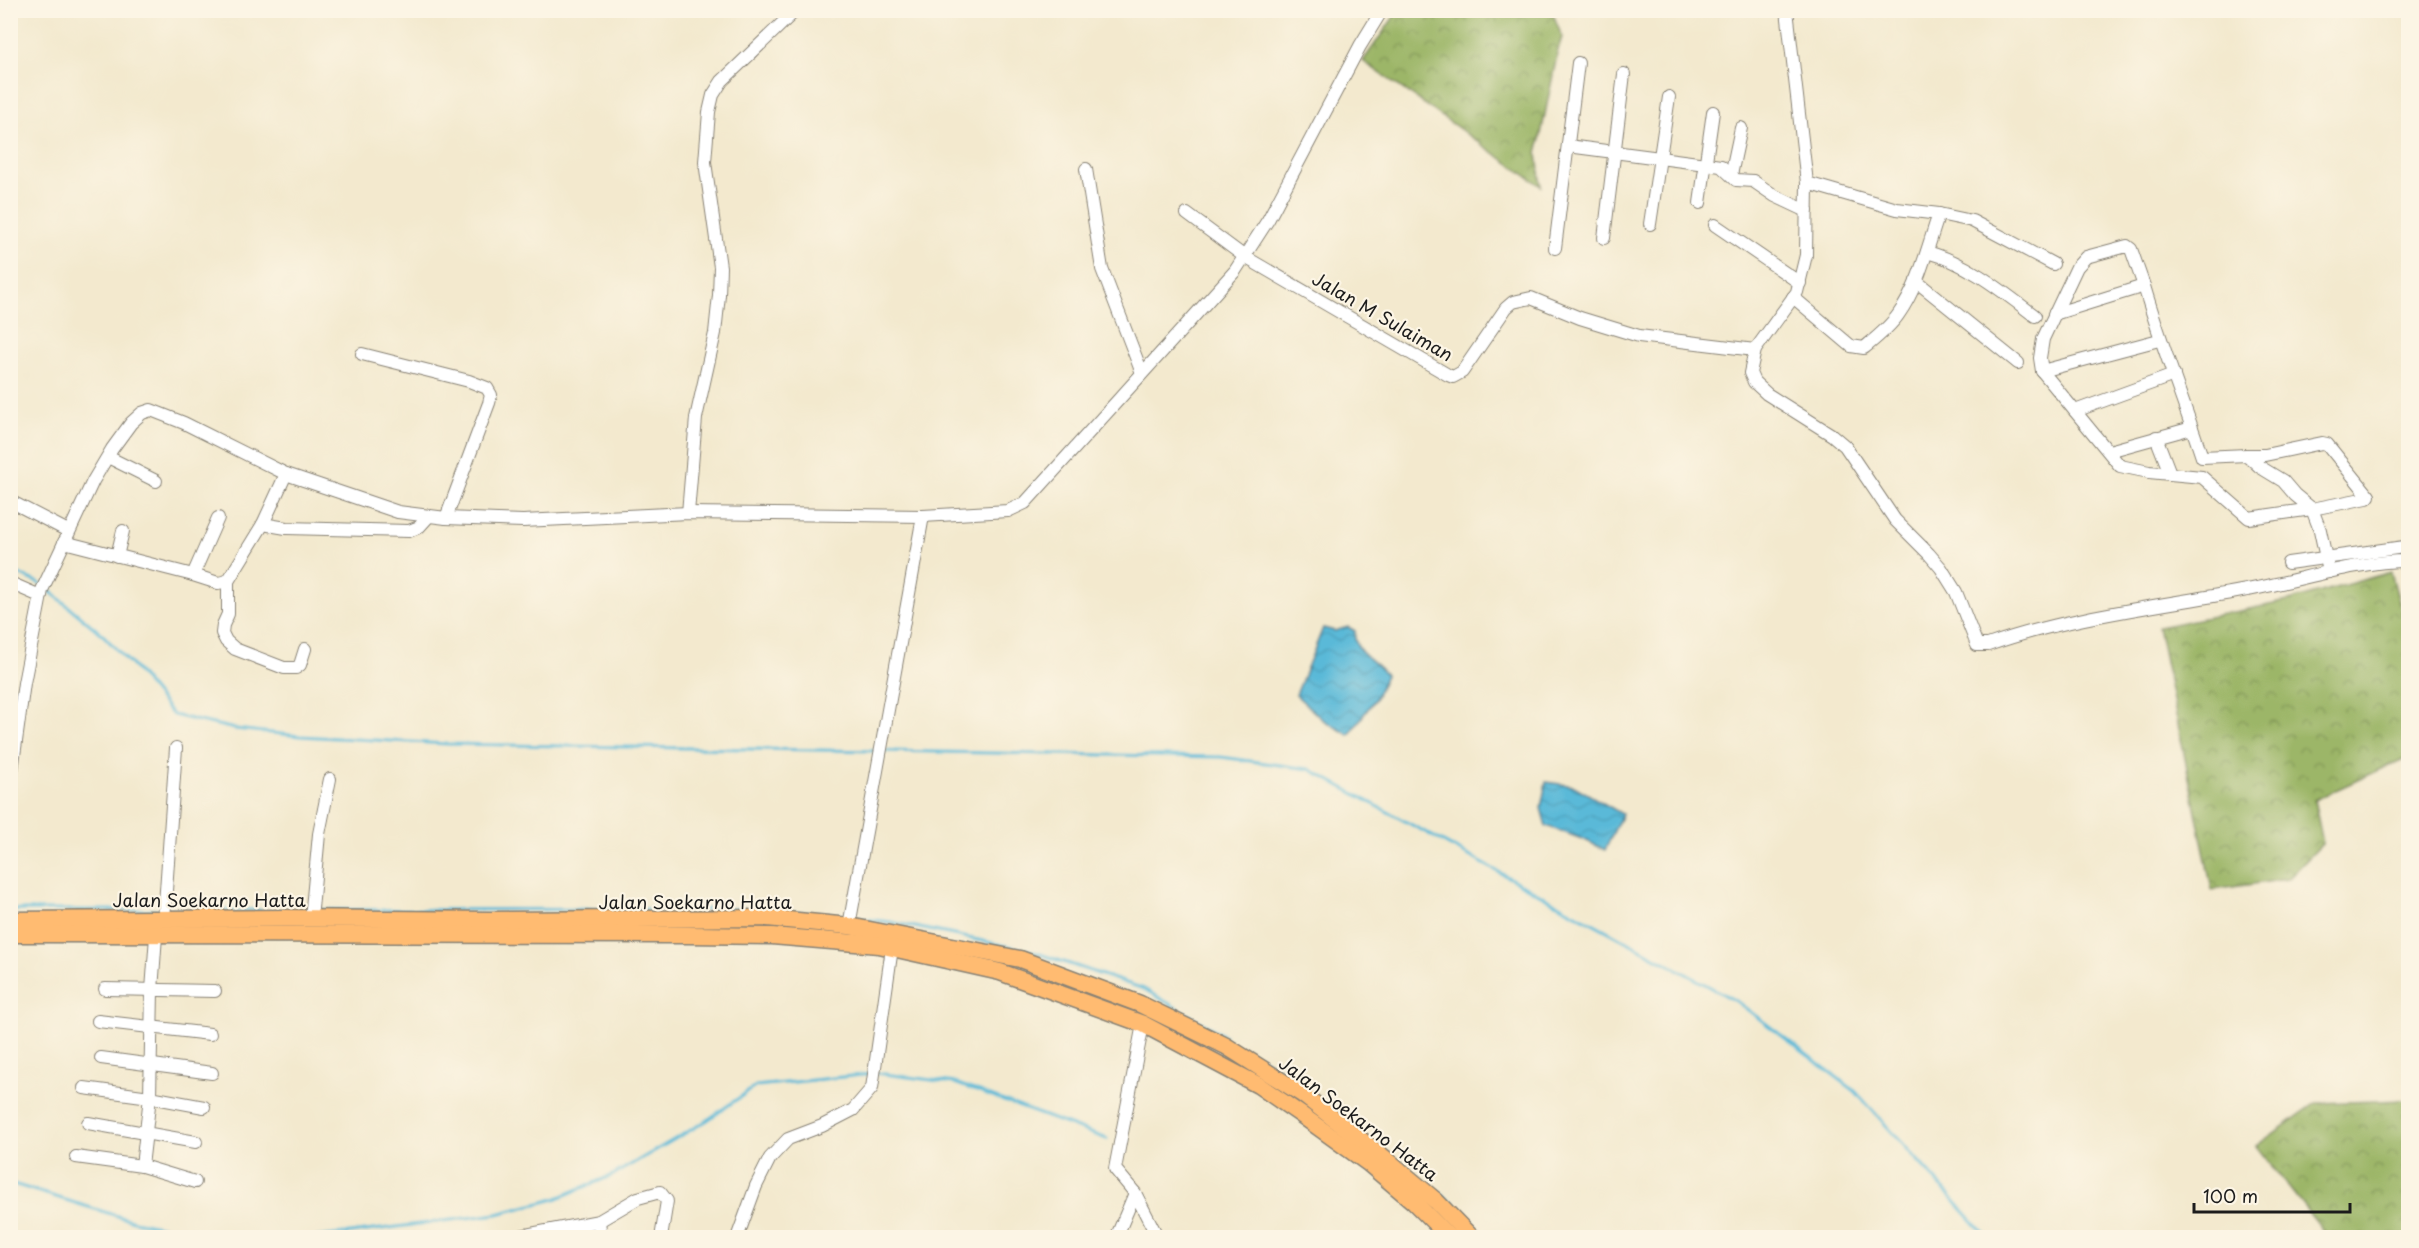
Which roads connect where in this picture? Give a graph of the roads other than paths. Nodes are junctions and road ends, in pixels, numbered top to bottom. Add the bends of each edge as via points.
1 (796, 10) edge
2 (1382, 10) edge
3 (1786, 10) edge
4 (1578, 63) dead end
5 (1624, 74) dead end
6 (1669, 97) dead end
7 (1713, 112) dead end
8 (1741, 128) dead end
9 (1568, 146) junction
10 (1614, 152) junction
11 (1660, 158) junction
12 (1706, 164) junction
13 (1086, 169) dead end
14 (1731, 175) junction
15 (1807, 183) junction
16 (1700, 203) dead end
17 (1807, 211) junction
18 (1187, 214) dead end
19 (1939, 214) junction
20 (1650, 224) dead end
21 (1715, 225) dead end
22 (1604, 238) dead end
23 (1555, 248) dead end
24 (1927, 252) junction
25 (1245, 257) junction
26 (2052, 264) dead end
27 (1916, 281) junction
28 (1800, 283) junction
29 (2144, 286) junction
30 (1793, 297) junction
31 (2054, 314) junction
32 (2035, 316) dead end
33 (2159, 340) junction
34 (1755, 350) junction
35 (362, 354) dead end
36 (2018, 363) dead end
37 (2042, 371) junction
38 (1142, 372) junction
39 (2174, 375) junction
40 (2075, 411) junction
41 (2192, 428) junction
42 (2156, 437) junction
43 (2109, 451) junction
44 (2247, 455) junction
45 (2265, 455) junction
46 (108, 457) junction
47 (2202, 458) junction
48 (2170, 473) junction
49 (286, 474) junction
50 (2202, 477) junction
51 (2283, 480) junction
52 (156, 481) dead end
53 (10, 501) edge
54 (2312, 509) junction
55 (688, 513) junction
56 (429, 516) junction
57 (923, 516) junction
58 (218, 518) dead end
59 (446, 518) junction
60 (263, 524) junction
61 (123, 531) dead end
62 (66, 536) junction
63 (2404, 547) dead end
64 (117, 556) junction
65 (2327, 558) junction
66 (2409, 561) edge
67 (2288, 563) dead end
68 (2329, 572) junction
69 (193, 575) junction
70 (228, 581) junction
71 (10, 583) edge
72 (41, 593) junction
73 (305, 649) dead end
74 (176, 748) dead end
75 (330, 779) dead end
76 (10, 785) edge
77 (164, 916) junction
78 (312, 916) junction
79 (10, 920) edge
80 (850, 924) junction
81 (10, 934) edge
82 (156, 944) junction
83 (892, 948) junction
84 (153, 986) junction
85 (105, 989) dead end
86 (215, 992) dead end
87 (98, 1021) dead end
88 (1143, 1024) junction
89 (153, 1029) junction
90 (210, 1034) dead end
91 (101, 1058) dead end
92 (151, 1065) junction
93 (212, 1073) dead end
94 (84, 1088) dead end
95 (150, 1097) junction
96 (204, 1107) dead end
97 (88, 1123) dead end
98 (144, 1134) junction
99 (196, 1142) dead end
100 (76, 1156) dead end
101 (142, 1166) junction
102 (195, 1182) dead end
103 (1135, 1193) junction
104 (599, 1221) junction
105 (510, 1238) edge
106 (600, 1238) edge
107 (661, 1238) edge
108 (737, 1238) edge
109 (1116, 1238) edge
110 (1158, 1238) edge
111 (1450, 1238) edge
112 (1472, 1238) edge

1 - 55 street via 722,81 710,112 706,180 720,267 719,295 715,333 696,418
2 - 25 street
3 - 15 street
4 - 9 street
5 - 10 street
6 - 11 street
7 - 12 street
8 - 14 street
9 - 10 street
9 - 23 street
10 - 11 street
10 - 22 street
11 - 12 street
11 - 20 street
12 - 14 street via 1721,166
12 - 16 street
13 - 38 street via 1102,269
14 - 17 street via 1736,180 1753,181
15 - 17 street
15 - 19 street via 1897,209
17 - 28 street via 1806,255
18 - 25 street
19 - 24 street
19 - 26 street via 1972,221
21 - 28 street
24 - 27 street
24 - 32 street via 1987,280
25 - 34 street, Jalan M Sulaiman via 1453,377 1462,372 1506,308 1531,298 1639,336
25 - 38 street via 1227,282
27 - 30 street via 1899,315 1864,348 1851,346
27 - 36 street
28 - 30 street
29 - 31 street
29 - 31 street via 2127,246 2086,257
29 - 33 street
30 - 34 street
31 - 37 street via 2043,339
33 - 37 street
33 - 39 street
34 - 68 street via 1750,373 1755,382 1845,446 1895,520 1941,568 1956,592 1977,645 2122,611 2250,590
35 - 59 street via 469,381 487,388 491,395
37 - 40 street
38 - 57 street via 1020,507
39 - 40 street
39 - 41 street
40 - 43 street
41 - 42 street
41 - 47 street
42 - 43 street
42 - 48 street
43 - 48 street via 2120,466
44 - 45 street
44 - 47 street
44 - 51 street
45 - 51 street
45 - 54 street via 2322,442 2369,496
46 - 49 street via 131,423 151,410
46 - 52 street
46 - 62 street
47 - 50 street
48 - 50 street
49 - 56 street via 398,512
49 - 60 street
50 - 54 street via 2249,518
51 - 54 street
53 - 62 street
54 - 65 street
55 - 57 street
55 - 59 street via 523,521
56 - 59 street
56 - 60 street via 409,531
57 - 80 street
58 - 69 street
60 - 70 street
61 - 64 street
62 - 64 street
62 - 72 street
63 - 65 street
64 - 69 street
65 - 67 street
65 - 68 street
66 - 68 street
69 - 70 street via 218,584
70 - 73 street via 228,614 222,633 229,645 284,668 300,665
71 - 72 street
72 - 76 street
74 - 77 street
75 - 78 street
77 - 78 highway, Jalan Soekarno Hatta
77 - 79 highway, Jalan Soekarno Hatta
78 - 80 highway, Jalan Soekarno Hatta via 524,920 767,918
80 - 112 highway, Jalan Soekarno Hatta via 1020,959 1140,1004 1226,1046 1302,1094 1387,1160
81 - 82 highway, Jalan Soekarno Hatta
82 - 83 highway, Jalan Soekarno Hatta via 772,936
82 - 84 street
83 - 88 highway, Jalan Soekarno Hatta via 1000,972
83 - 108 street via 872,1088 853,1110 788,1139 771,1158 756,1186
84 - 85 street
84 - 86 street
84 - 89 street
87 - 89 street
88 - 103 street via 1115,1169
88 - 111 highway, Jalan Soekarno Hatta via 1258,1085 1300,1114 1368,1163
89 - 90 street
89 - 92 street
91 - 92 street
92 - 93 street
92 - 95 street
94 - 95 street
95 - 96 street
95 - 98 street
97 - 98 street
98 - 99 street
98 - 101 street
100 - 101 street
101 - 102 street
103 - 109 street
103 - 110 street
104 - 105 street
104 - 106 street
104 - 107 street via 638,1198 660,1192 667,1201

